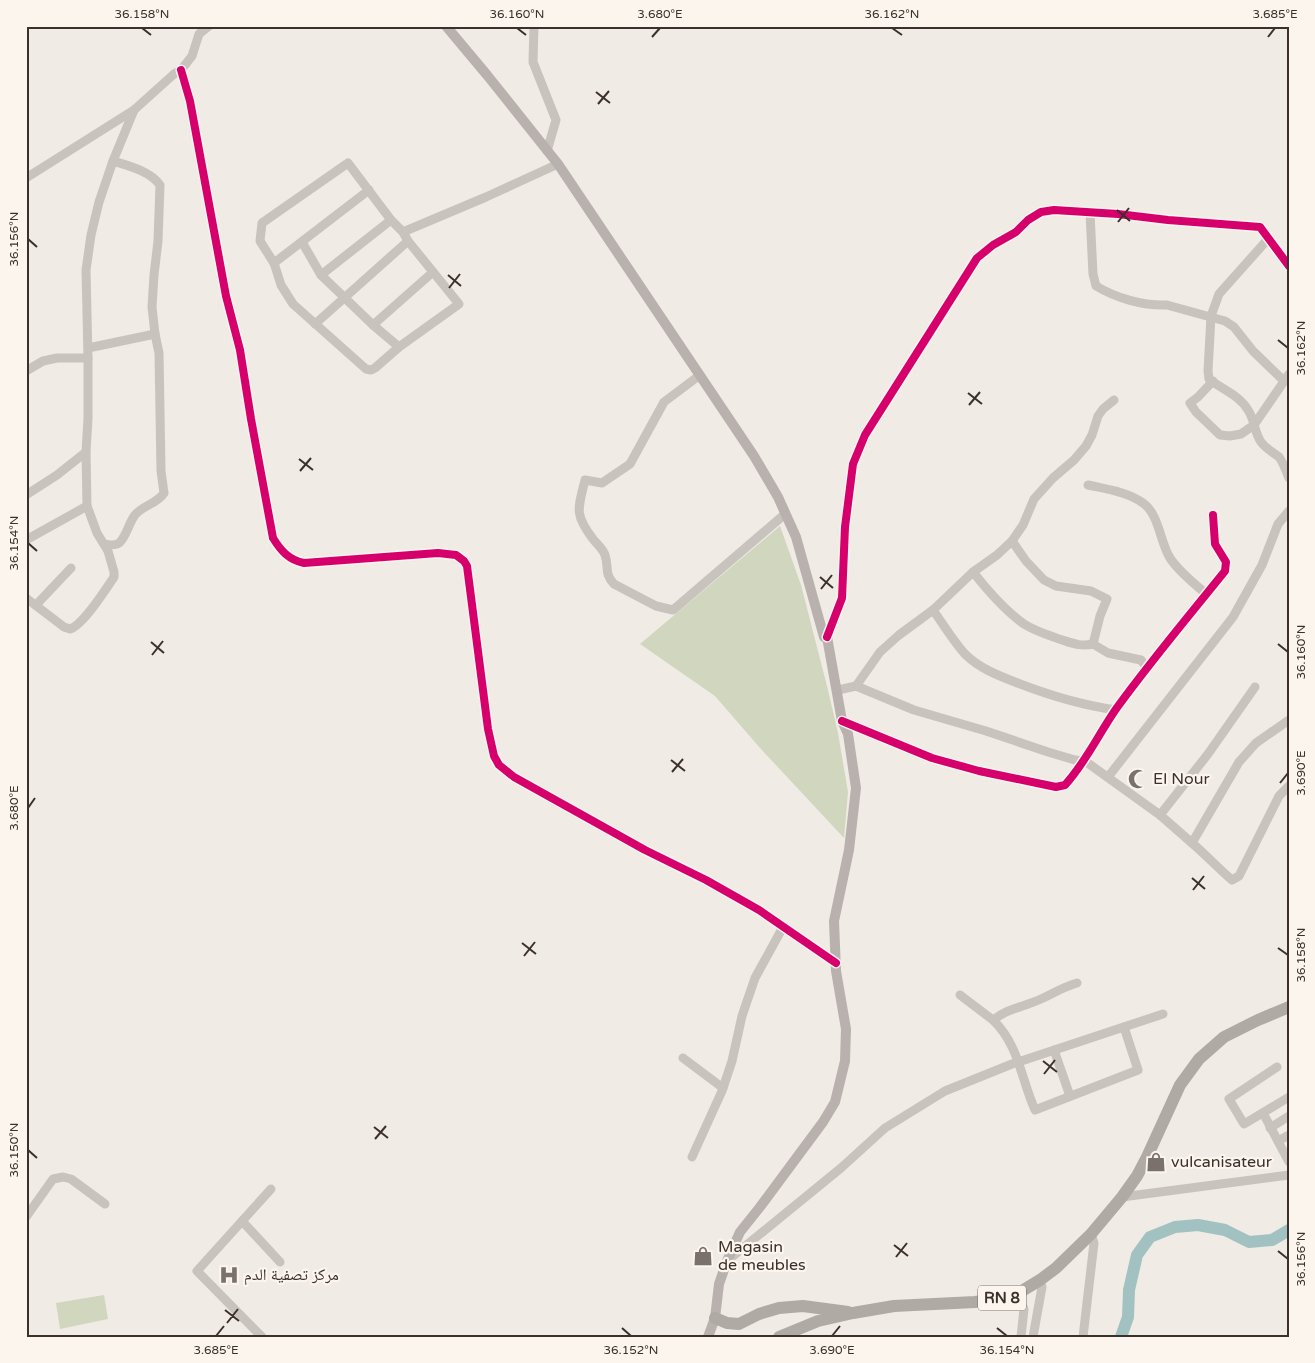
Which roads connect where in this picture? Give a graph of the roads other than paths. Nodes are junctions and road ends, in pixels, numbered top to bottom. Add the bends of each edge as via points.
1 (209, 26) edge
2 (446, 26) edge
3 (534, 26) edge
4 (198, 30) edge
5 (181, 70) junction
6 (134, 110) junction
7 (547, 151) junction
8 (113, 161) junction
9 (558, 164) junction
10 (26, 178) edge
11 (369, 190) junction
12 (1090, 213) junction
13 (391, 220) junction
14 (403, 232) junction
15 (1268, 239) junction
16 (408, 241) junction
17 (302, 242) junction
18 (274, 263) junction
19 (1289, 266) edge
20 (433, 272) junction
21 (321, 275) junction
22 (345, 298) junction
23 (1211, 316) junction
24 (315, 324) junction
25 (373, 325) junction
26 (155, 334) junction
27 (399, 347) junction
28 (88, 348) junction
29 (88, 358) junction
30 (26, 371) edge
31 (700, 375) junction
32 (1286, 377) edge
33 (1213, 381) junction
34 (1114, 400) dead end
35 (1254, 425) junction
36 (86, 452) junction
37 (1289, 478) edge
38 (1088, 485) dead end
39 (26, 494) edge
40 (87, 506) junction
41 (1289, 511) edge
42 (785, 514) junction
43 (1213, 515) dead end
44 (26, 540) edge
45 (1012, 541) junction
46 (104, 544) junction
47 (71, 568) dead end
48 (973, 572) junction
49 (1206, 594) junction
50 (26, 598) edge
51 (36, 605) junction
52 (933, 610) junction
53 (827, 637) junction
54 (1093, 644) junction
55 (1147, 668) junction
56 (856, 686) junction
57 (1255, 687) dead end
58 (838, 690) junction
59 (1116, 710) junction
60 (1289, 720) edge
61 (842, 721) junction
62 (1084, 761) junction
63 (1108, 778) junction
64 (1289, 786) edge
65 (1160, 815) junction
66 (1192, 843) junction
67 (783, 927) junction
68 (836, 963) junction
69 (1077, 983) dead end
70 (960, 995) dead end
71 (1285, 1010) edge
72 (1163, 1014) dead end
73 (993, 1020) junction
74 (1124, 1027) junction
75 (1054, 1050) junction
76 (683, 1058) dead end
77 (1019, 1062) junction
78 (1278, 1067) dead end
79 (723, 1088) junction
80 (1070, 1096) junction
81 (1289, 1098) edge
82 (1263, 1113) junction
83 (1289, 1116) edge
84 (1270, 1128) junction
85 (1289, 1134) edge
86 (1278, 1141) junction
87 (692, 1158) dead end
88 (1289, 1162) edge
89 (1289, 1175) edge
90 (271, 1189) dead end
91 (1122, 1197) junction
92 (105, 1204) dead end
93 (27, 1215) edge
94 (242, 1221) junction
95 (1091, 1234) junction
96 (727, 1261) junction
97 (280, 1262) dead end
98 (1035, 1283) junction
99 (1015, 1295) junction
100 (853, 1313) junction
101 (715, 1318) junction
102 (262, 1337) edge
103 (708, 1337) edge
104 (780, 1337) edge
105 (1022, 1337) edge
106 (1033, 1337) edge
107 (1083, 1337) edge

1 - 4 street
2 - 7 main road
3 - 7 street via 534,62 556,120
4 - 5 street via 192,56
5 - 6 street
5 - 67 street via 190,101 226,296 240,350 273,538 279,549 288,558 304,563 438,553 461,558 466,566 471,593 488,729 494,756 500,765 514,777 706,880
6 - 8 street
6 - 10 street
7 - 9 main road
8 - 26 street via 150,176 160,185 152,307
8 - 28 street via 99,202 86,270
9 - 14 street
9 - 31 main road
11 - 13 street
11 - 17 street
11 - 18 street via 348,163 262,223 260,241
12 - 15 street via 1260,227
12 - 23 street via 1096,286 1125,299
12 - 53 street via 1041,212 977,258 898,381 865,435 853,464 842,598
13 - 14 street
13 - 21 street
14 - 16 street
15 - 19 street
15 - 23 street via 1219,294
16 - 20 street
16 - 22 street
17 - 18 street
17 - 21 street
18 - 24 street via 293,304
20 - 25 street
20 - 27 street via 459,304
21 - 22 street
22 - 24 street
22 - 25 street
23 - 32 street via 1234,327 1254,351
23 - 33 street via 1208,371
24 - 27 street via 366,369 375,368
25 - 27 street
26 - 28 street
26 - 46 street via 159,353 164,493 135,515 118,544
28 - 29 street
29 - 30 street via 57,358
29 - 36 street
31 - 42 main road via 754,456
31 - 42 street via 664,402 630,464 602,483 585,480 578,507 580,521 605,554 609,580 656,606 673,610
32 - 35 street
33 - 35 street via 1241,401
33 - 35 street via 1190,403 1196,412 1220,435 1241,434
34 - 45 street via 1098,416 1086,446 1034,499
35 - 37 street via 1260,441 1280,458
36 - 39 street
36 - 40 street
38 - 49 street via 1128,495 1144,503 1151,511 1171,560
40 - 44 street
40 - 46 street
41 - 63 street via 1278,524 1262,565 1233,617
42 - 53 main road via 796,537 824,637
43 - 49 street via 1215,544 1226,562 1225,571
45 - 48 street
45 - 54 street via 1044,580 1056,586 1092,591 1107,599
46 - 51 street via 114,578 78,624 70,629 64,627
47 - 51 street
48 - 52 street
48 - 54 street via 997,601 1024,624 1083,646
49 - 55 street
50 - 51 street
52 - 56 street via 880,652
52 - 59 street via 965,653 981,667 1034,690 1092,707
53 - 58 main road
54 - 55 street via 1108,652 1142,660
55 - 59 street
56 - 58 street
56 - 62 street via 914,710
57 - 65 street
58 - 61 main road
59 - 62 street
60 - 66 street via 1256,743 1239,762
61 - 62 street via 932,758 1056,786 1065,785
61 - 68 main road via 848,734 856,788 849,850 834,921
62 - 63 street
63 - 65 street
64 - 66 street via 1279,796 1239,876 1232,880
65 - 66 street
67 - 68 street
67 - 79 street via 755,978
68 - 96 main road via 846,1029 846,1061 835,1102 740,1232
69 - 73 street
70 - 73 street
71 - 91 highway, RN 8 via 1224,1037 1199,1059 1180,1084 1155,1139
72 - 74 street
73 - 77 street via 1006,1034
74 - 75 street
74 - 80 street via 1138,1070
75 - 77 street
75 - 80 street
76 - 79 street
77 - 80 street via 1035,1110
77 - 96 street via 946,1091 885,1128
78 - 82 street via 1229,1100 1244,1124
79 - 87 street
81 - 82 street
82 - 84 street
83 - 84 street
84 - 86 street
85 - 86 street
86 - 88 street
89 - 91 street
90 - 94 street
91 - 95 highway, RN 8
92 - 93 street via 63,1177 53,1179
94 - 97 street
94 - 102 street via 197,1271
95 - 98 highway, RN 8 via 1056,1268
95 - 107 street via 1094,1243
96 - 101 main road via 719,1284
98 - 99 highway, RN 8
98 - 106 street via 1037,1312
99 - 100 highway, RN 8 via 975,1302 894,1306
99 - 105 street via 1024,1309
100 - 101 highway via 803,1306 779,1308 739,1324
100 - 104 highway, RN 8 via 818,1321
101 - 103 main road

